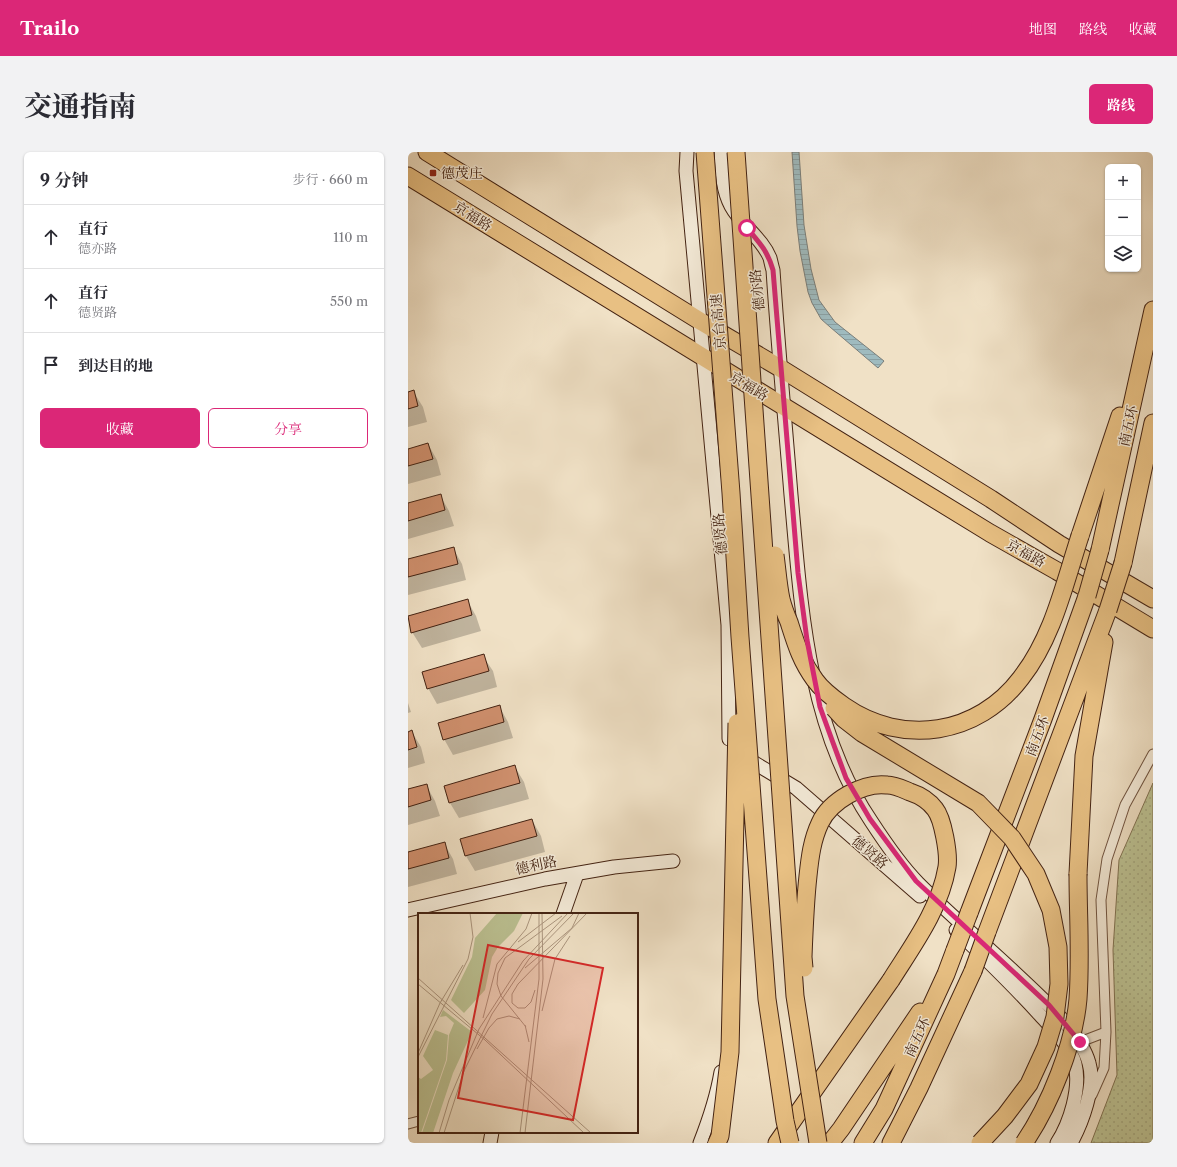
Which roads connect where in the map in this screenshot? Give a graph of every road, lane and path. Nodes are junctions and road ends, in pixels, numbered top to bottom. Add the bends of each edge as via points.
1 (427, 152) edge
2 (687, 152) edge
3 (705, 152) edge
4 (721, 152) edge
5 (736, 152) edge
6 (408, 176) edge
7 (1153, 310) edge
8 (700, 321) junction
9 (1150, 326) junction
10 (703, 358) junction
11 (780, 368) junction
12 (783, 407) junction
13 (755, 419) junction
14 (1153, 422) edge
15 (731, 493) joint
16 (1153, 599) edge
17 (1108, 610) junction
18 (1153, 629) edge
19 (740, 637) junction
20 (815, 681) junction
21 (729, 748) junction
22 (1153, 754) edge
23 (673, 861) dead end
24 (577, 874) junction
25 (408, 910) edge
26 (563, 913) edge
27 (946, 974) junction
28 (1106, 1032) junction
29 (1080, 1042) junction
30 (1087, 1107) junction
31 (814, 1120) junction
32 (418, 1121) edge
33 (408, 1124) edge
34 (492, 1133) edge
35 (1025, 1141) edge
36 (490, 1143) edge
37 (700, 1143) edge
38 (718, 1143) edge
39 (777, 1143) edge
40 (790, 1143) edge
41 (818, 1143) edge
42 (830, 1143) edge
43 (863, 1143) edge
44 (891, 1143) edge
45 (980, 1143) edge
46 (1057, 1143) edge
47 (1071, 1143) edge

1 - 8 highway, 京福路
2 - 8 street via 686,171
3 - 15 highway, 京台高速, bridge
4 - 11 street, 德亦路 via 726,197 770,258
5 - 13 highway, bridge
6 - 10 highway, 京福路
7 - 9 highway, 南五环
8 - 10 street, 德贤路
8 - 11 highway, 京福路
9 - 20 highway, bridge via 1050,629 1036,657 1006,695 974,718 938,729 916,730 892,728 871,721 834,699
9 - 27 highway, 南五环, bridge via 1100,550 1087,596 1044,718
10 - 12 highway, 京福路
10 - 21 street, 德贤路 via 728,625
11 - 12 street, 德贤路
11 - 16 highway, 京福路 via 1059,544
12 - 18 highway, 京福路
12 - 29 street, 德贤路 via 798,573 807,640 820,707 846,778 870,819 916,881 1049,1005
13 - 20 highway, bridge via 781,600 800,657
13 - 31 highway, bridge via 795,996
14 - 17 highway, 南五环, bridge via 1123,563
15 - 19 highway, 德贤路, bridge
17 - 35 highway, bridge via 1084,756 1078,874 1078,991 1072,1034 1050,1096
17 - 44 highway, 南五环, bridge via 973,970
19 - 38 highway, bridge via 730,1052
19 - 40 highway, 德贤路, bridge via 767,999
20 - 45 highway, bridge via 829,703 862,733 978,803 1012,838 1036,874 1051,910 1058,947 1059,984 1055,1017 1046,1048 1029,1084
21 - 37 street, 德贤路 via 730,889 726,1035 720,1079
21 - 46 street, 德贤路 via 796,788 901,879 1013,985 1061,1038 1075,1063 1078,1081 1074,1105
22 - 28 street via 1125,805 1107,859 1101,900
23 - 24 street, 德利路
24 - 25 street, 德利路
24 - 26 street
27 - 42 highway
27 - 43 highway, 南五环 via 884,1109
28 - 29 street
28 - 30 street via 1104,1068
29 - 30 street, 德贤路 via 1090,1065 1091,1085
30 - 47 street, 德贤路
31 - 39 highway, bridge via 803,957 813,838 821,821 845,796 872,786 887,785 904,789 920,796 935,808 942,826 947,866 940,894 920,936 891,980
31 - 41 highway, bridge
32 - 33 street
34 - 36 street

